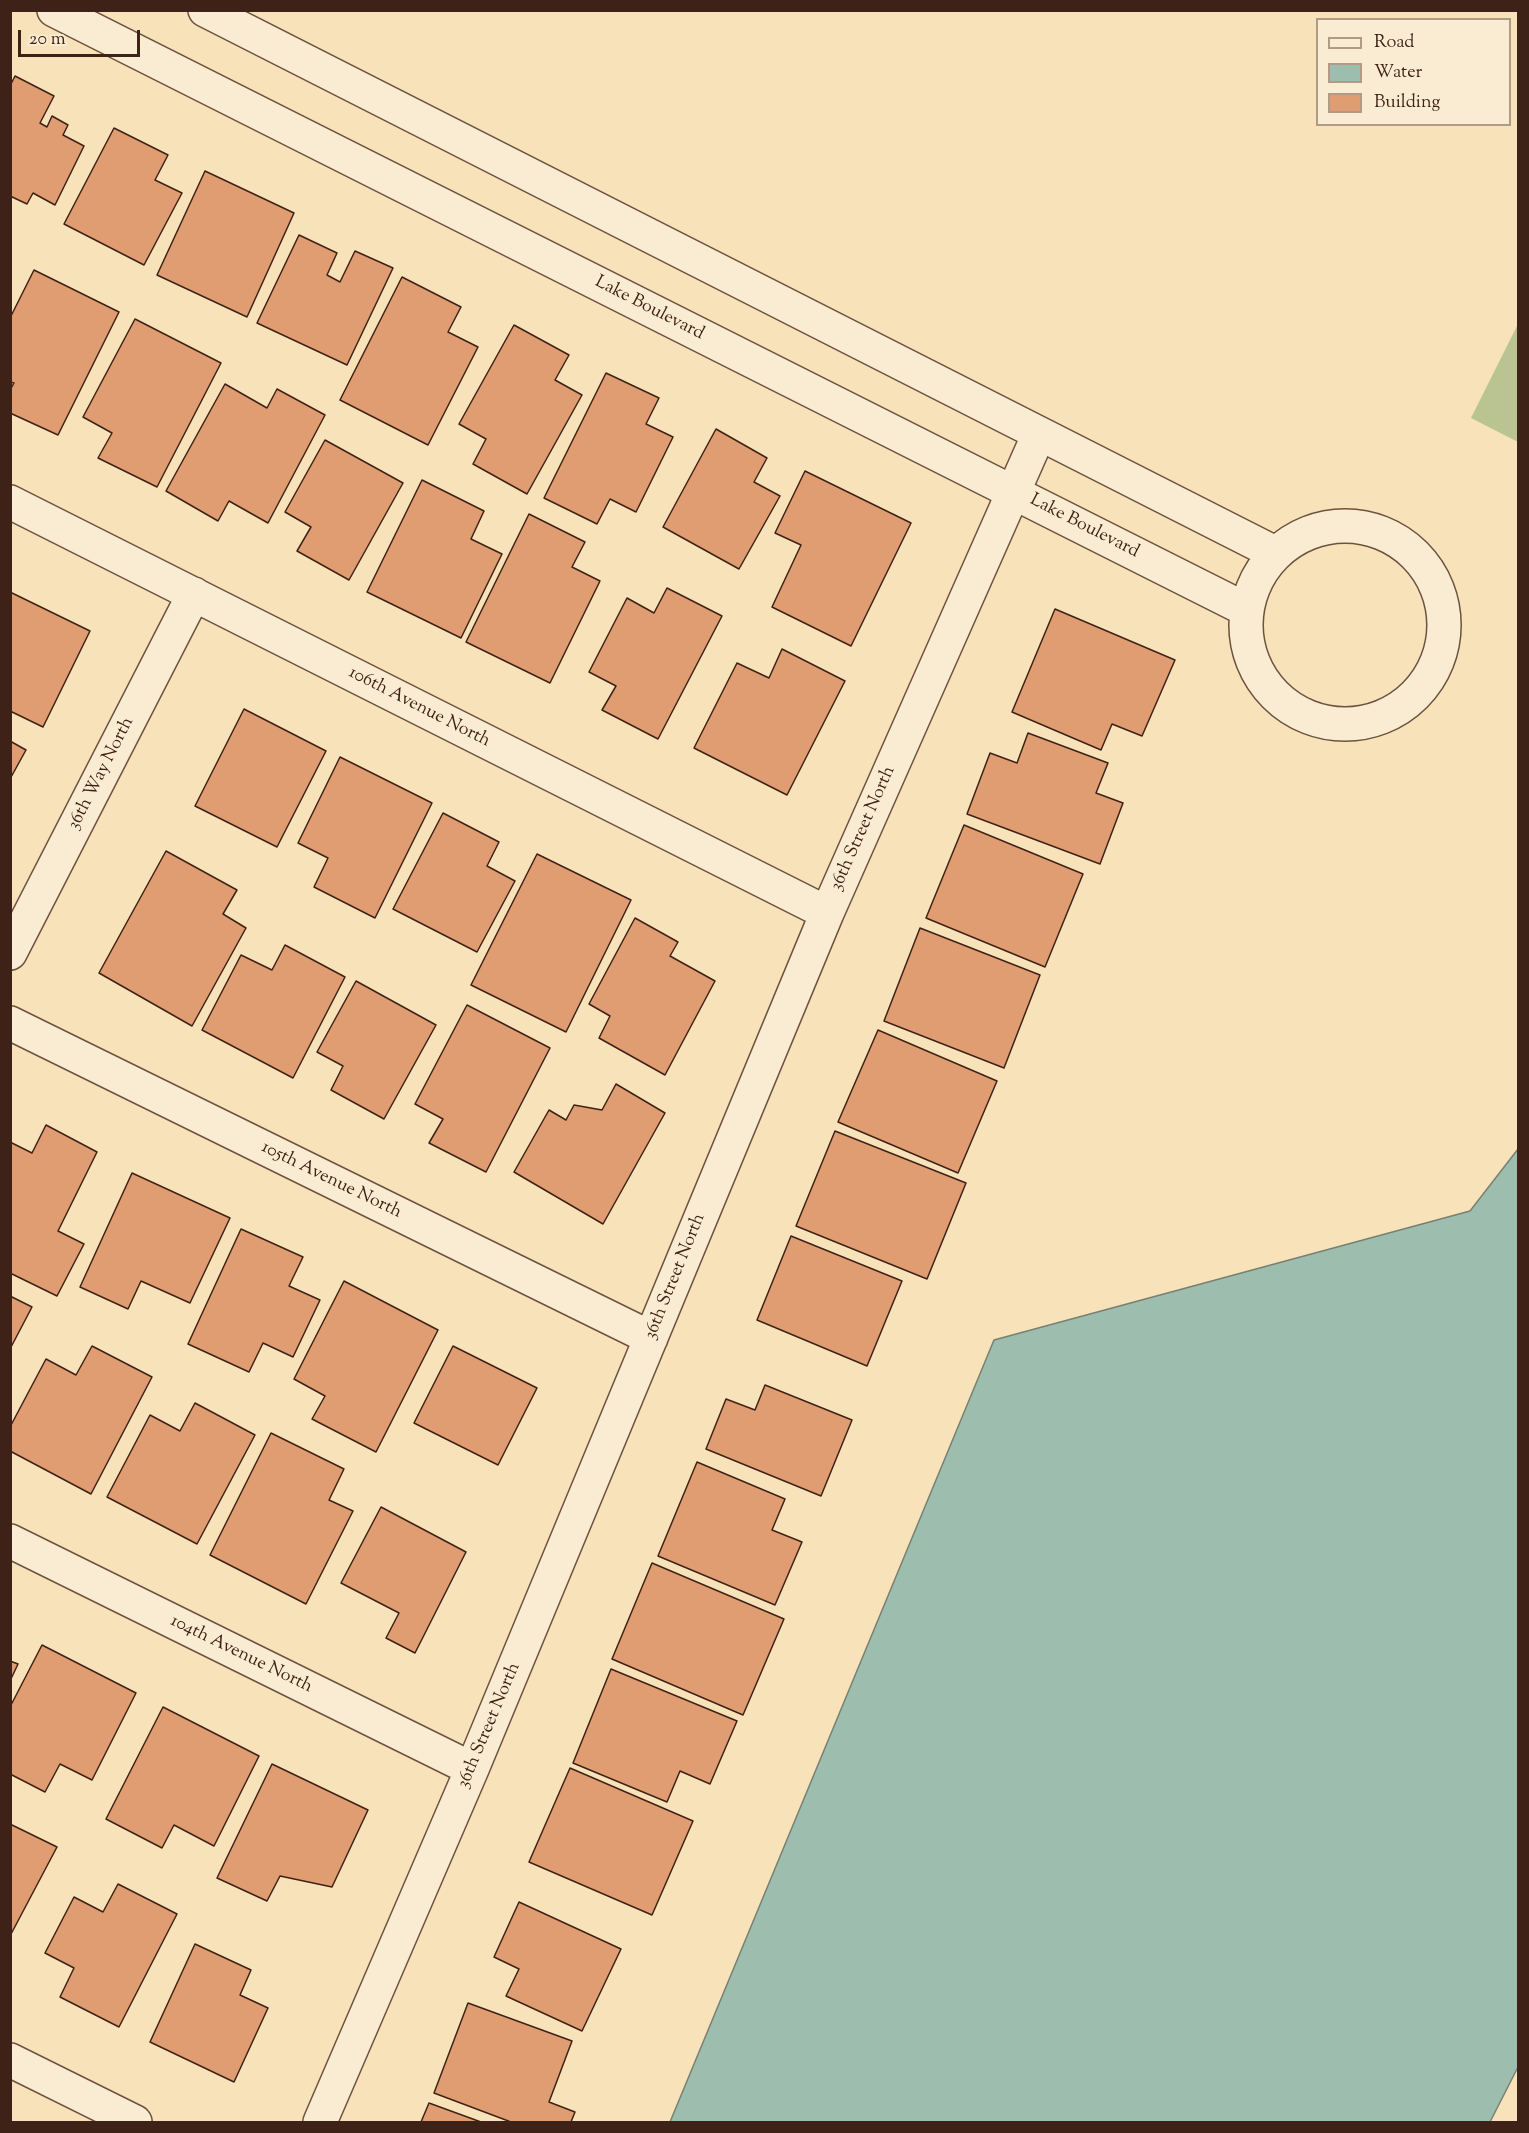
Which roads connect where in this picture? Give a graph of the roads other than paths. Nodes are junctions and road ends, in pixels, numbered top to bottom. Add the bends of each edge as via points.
1 (54, 10) edge
2 (205, 10) edge
3 (1039, 434) junction
4 (1014, 492) junction
5 (10, 502) edge
6 (1273, 552) junction
7 (194, 594) junction
8 (1245, 609) junction
9 (826, 913) junction
10 (10, 953) edge
11 (10, 1023) edge
12 (651, 1338) junction
13 (10, 1541) edge
14 (472, 1769) junction
15 (10, 2060) edge
16 (135, 2122) edge
17 (320, 2122) edge

1 - 4 street, Lake Boulevard
2 - 3 street
3 - 4 street, 36th Street North
3 - 6 street
4 - 8 street, Lake Boulevard
4 - 9 street, 36th Street North
5 - 7 street, 106th Avenue North
6 - 8 street
6 - 8 street via 1304,535 1328,528 1360,527 1394,539 1421,560 1438,587 1446,614 1443,652 1422,686 1394,710 1359,726 1316,720 1287,703 1259,676 1247,644
7 - 9 street, 106th Avenue North
7 - 10 street, 36th Way North
9 - 12 street, 36th Street North
11 - 12 street, 105th Avenue North
12 - 14 street, 36th Street North
13 - 14 street, 104th Avenue North
14 - 17 street, 36th Street North
15 - 16 street

